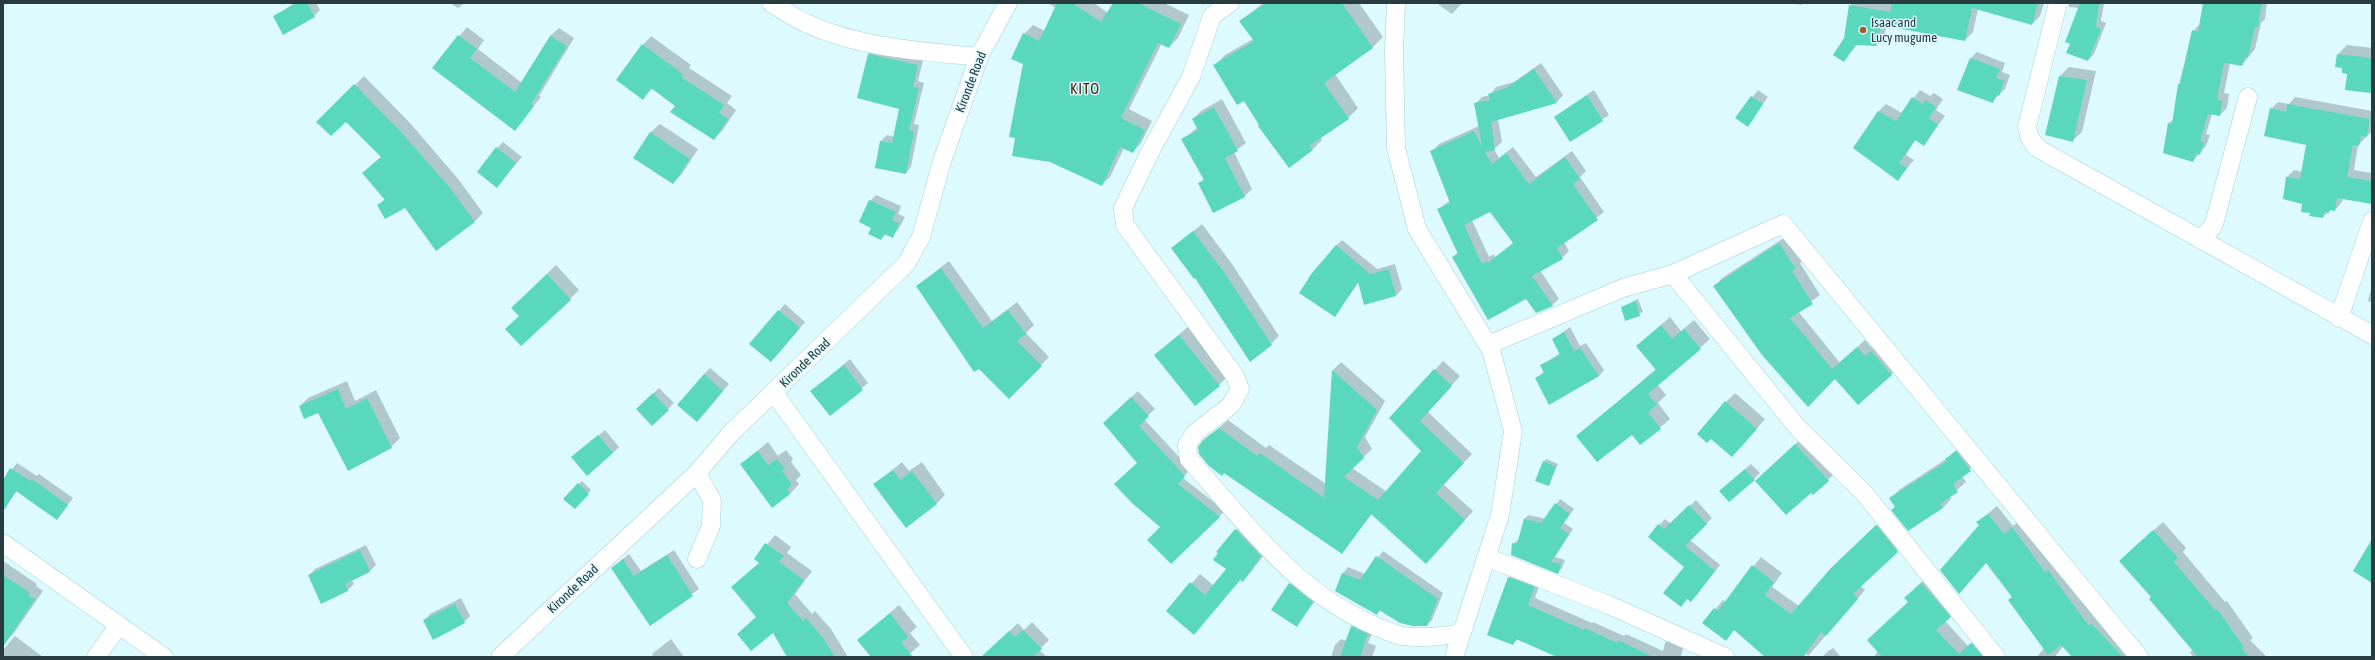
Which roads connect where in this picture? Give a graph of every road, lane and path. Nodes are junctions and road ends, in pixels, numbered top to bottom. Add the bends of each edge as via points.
1 (771, 3) edge
2 (1008, 3) edge
3 (1230, 3) edge
4 (1396, 3) edge
5 (2058, 3) edge
6 (979, 57) junction
7 (2248, 97) dead end
8 (2372, 221) edge
9 (2199, 239) junction
10 (1673, 274) junction
11 (2339, 318) junction
12 (2372, 335) edge
13 (1488, 346) junction
14 (774, 393) junction
15 (697, 474) junction
16 (3, 542) edge
17 (1486, 557) junction
18 (697, 560) dead end
19 (119, 625) junction
20 (1461, 634) junction
21 (96, 657) edge
22 (164, 657) edge
23 (500, 657) edge
24 (964, 657) edge
25 (1454, 657) edge
26 (1725, 657) edge
27 (1996, 657) edge
28 (2139, 657) edge

1 - 6 street via 808,24 849,38 924,51
2 - 6 street, Kironde Road
3 - 20 street via 1212,16 1191,77 1150,150 1123,208 1125,226 1235,376 1240,389 1231,405 1194,433 1187,445 1189,459 1264,543 1301,580 1329,602 1399,636 1438,637
4 - 13 street via 1396,148 1417,229
5 - 9 street via 2027,127 2030,138 2037,148 2050,156
6 - 14 street, Kironde Road via 942,161 921,237 906,264
7 - 9 street via 2214,224
8 - 11 street
9 - 11 street
10 - 13 street via 1623,288
10 - 27 street via 1798,428 1864,494
10 - 28 street via 1783,224
11 - 12 street
13 - 17 street via 1514,431 1500,515
14 - 15 street, Kironde Road via 731,434
14 - 24 street
15 - 18 street via 712,500 711,526
15 - 23 street, Kironde Road
16 - 19 street
17 - 20 street
17 - 26 street via 1609,605
19 - 21 street
19 - 22 street
20 - 25 street

